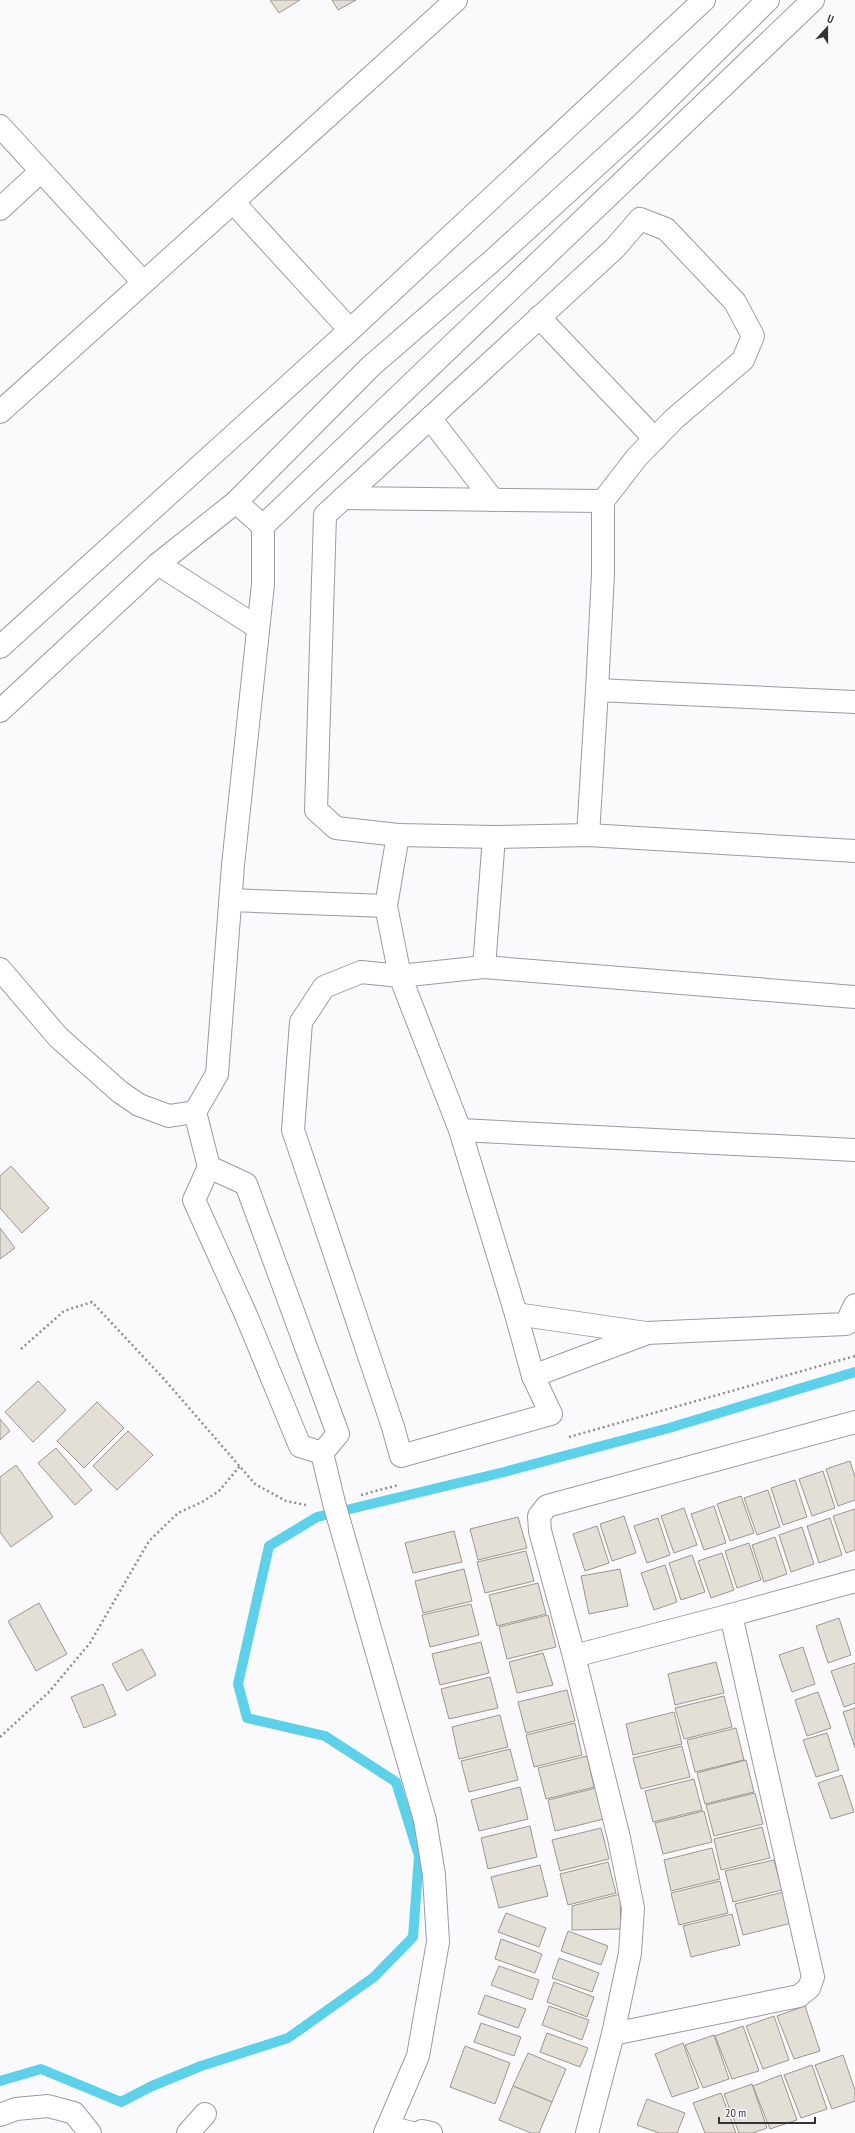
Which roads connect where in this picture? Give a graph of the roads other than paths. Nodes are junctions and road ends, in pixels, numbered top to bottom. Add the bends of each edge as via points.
1 (456, 0) edge
2 (704, 0) edge
3 (768, 0) edge
4 (813, 0) edge
5 (0, 126) edge
6 (41, 171) junction
7 (233, 202) junction
8 (0, 209) edge
9 (143, 282) junction
10 (539, 317) junction
11 (350, 330) junction
12 (0, 412) edge
13 (430, 418) junction
14 (655, 439) junction
15 (343, 498) junction
16 (493, 500) junction
17 (603, 501) junction
18 (236, 502) junction
19 (263, 526) junction
20 (158, 564) junction
21 (257, 627) junction
22 (0, 647) edge
23 (597, 690) junction
24 (855, 702) edge
25 (0, 710) edge
26 (398, 835) junction
27 (588, 835) junction
28 (494, 837) junction
29 (855, 851) edge
30 (231, 900) junction
31 (386, 906) junction
32 (484, 967) junction
33 (0, 969) edge
34 (400, 976) junction
35 (855, 997) edge
36 (195, 1112) junction
37 (460, 1130) junction
38 (855, 1150) edge
39 (209, 1167) junction
40 (855, 1305) edge
41 (516, 1314) junction
42 (646, 1334) junction
43 (533, 1376) junction
44 (855, 1422) edge
45 (322, 1453) junction
46 (855, 1580) edge
47 (731, 1616) junction
48 (574, 1656) junction
49 (613, 2034) junction
50 (205, 2114) dead end
51 (0, 2115) edge
52 (387, 2130) edge
53 (90, 2133) edge
54 (188, 2133) edge
55 (412, 2133) edge
56 (418, 2133) edge
57 (431, 2133) edge
58 (587, 2133) edge

1 - 7 street
2 - 11 street
3 - 18 street via 642,124 370,367
4 - 19 street
5 - 6 street
6 - 8 street
6 - 9 street
7 - 9 street
7 - 11 street
9 - 12 street
10 - 13 street
10 - 14 street
10 - 14 street via 615,248 640,219 666,229 735,302 753,336 743,360 674,419
11 - 22 street
13 - 15 street
13 - 16 street
14 - 17 street via 637,457
15 - 16 street
15 - 26 street via 325,515 316,810 336,828
16 - 17 street
17 - 23 street via 603,574
18 - 19 street
18 - 20 street
19 - 21 street via 263,584
20 - 21 street
20 - 25 street
21 - 30 street
23 - 24 street
23 - 27 street
26 - 28 street
26 - 31 street
27 - 28 street
27 - 29 street
28 - 32 street
30 - 31 street
30 - 36 street via 217,1074
31 - 34 street
32 - 34 street
32 - 35 street
33 - 36 street via 58,1037 120,1092 139,1105 169,1116
34 - 37 street
34 - 43 street via 361,972 324,987 301,1022 294,1130 401,1456 551,1414
36 - 39 street
37 - 38 street
37 - 41 street
39 - 45 street via 194,1200 246,1315 300,1446
39 - 45 street via 246,1184 338,1434
40 - 42 street via 846,1324
41 - 42 street
41 - 43 street
42 - 43 street
44 - 48 street via 547,1506 539,1516 540,1531
45 - 52 street via 425,1820 434,1875 438,1942 419,2049
46 - 47 street
47 - 48 street
47 - 49 street via 813,1977 810,1988 799,1996
48 - 49 street via 619,1838 633,1908 630,1953
49 - 58 street
50 - 54 street
51 - 53 street via 16,2109 48,2106 74,2113
52 - 55 street
56 - 57 street

